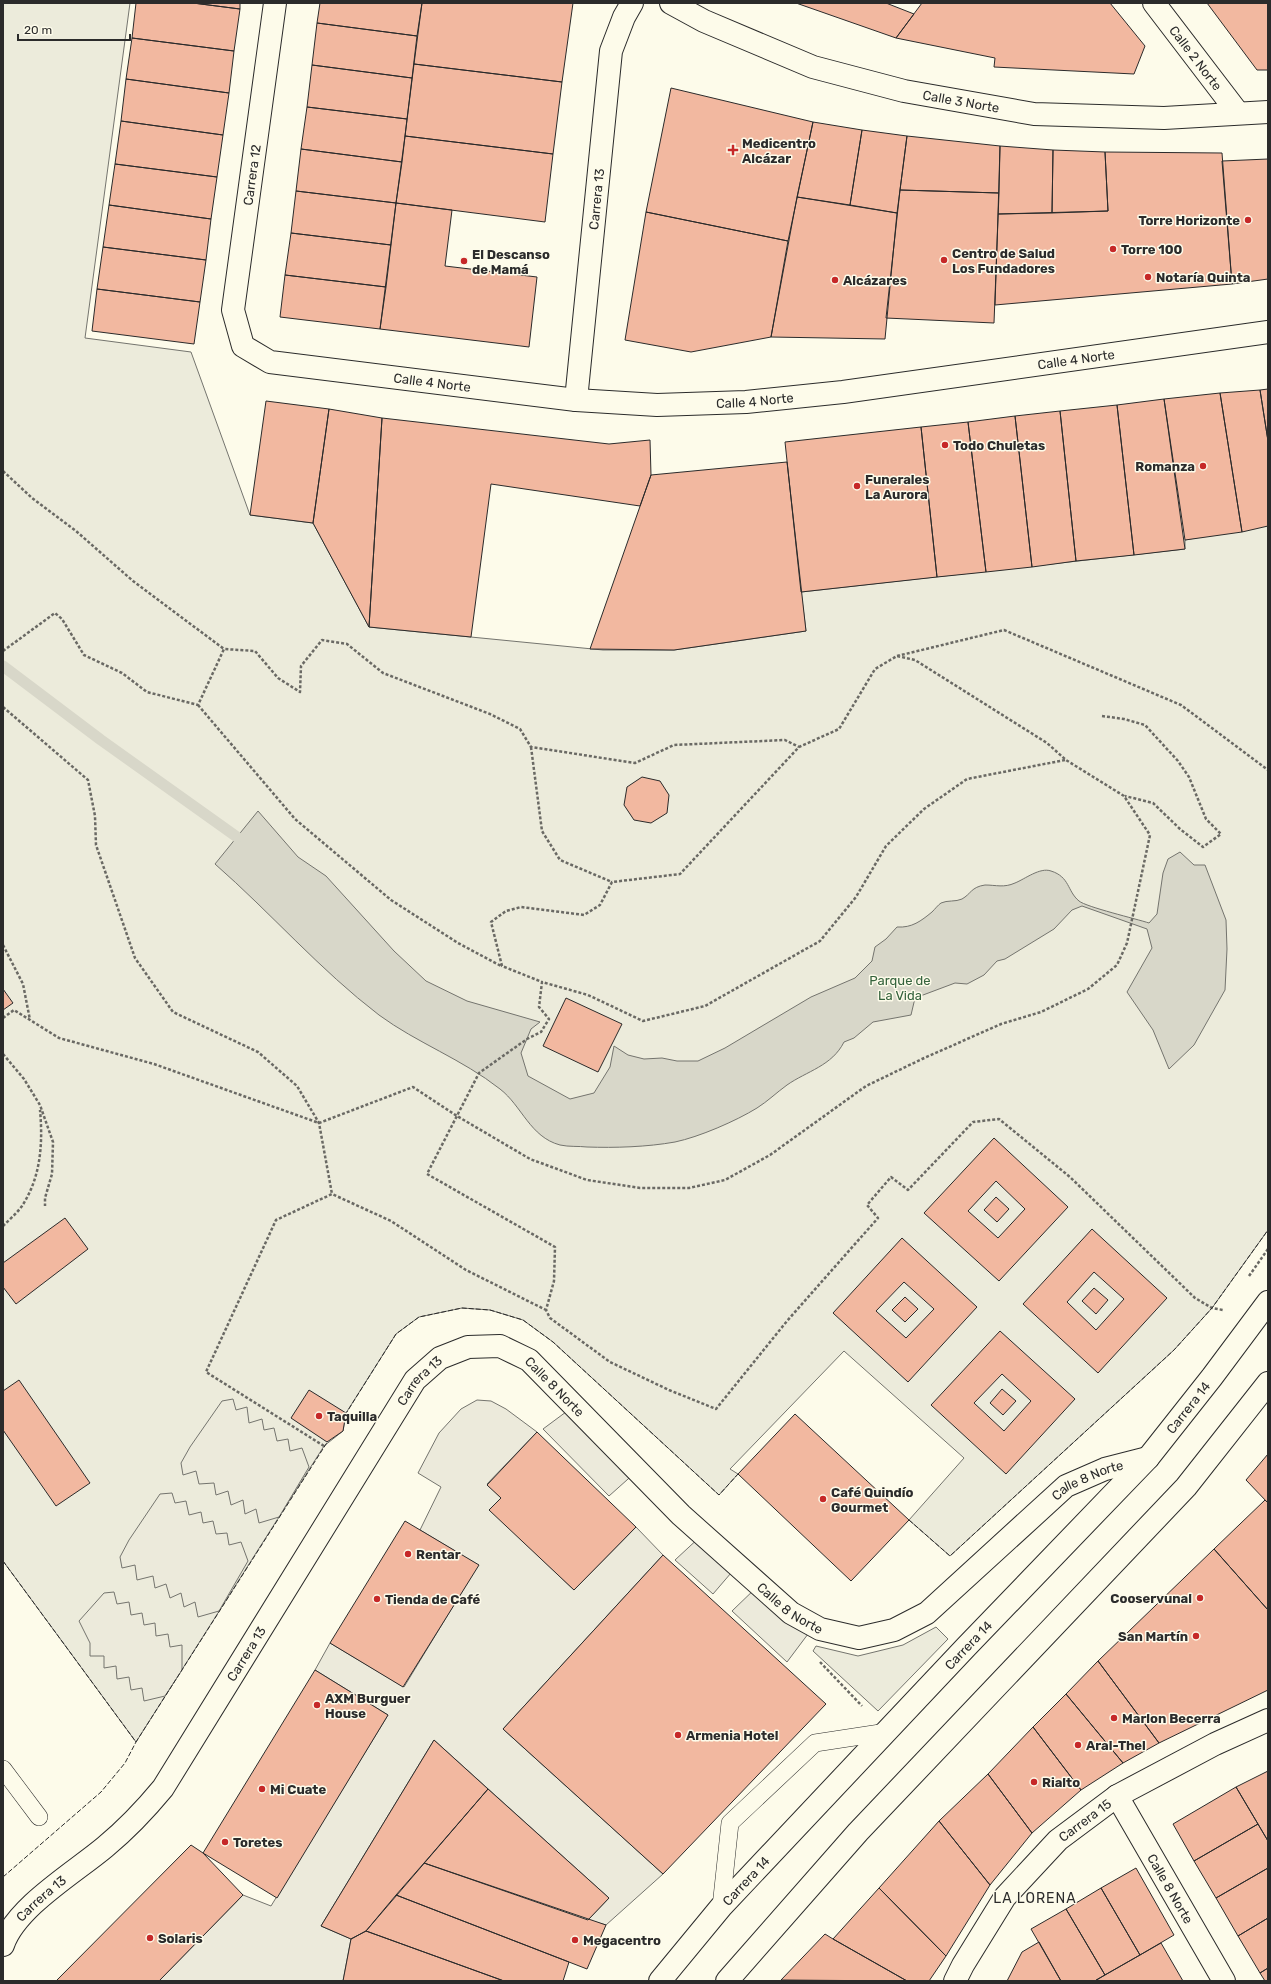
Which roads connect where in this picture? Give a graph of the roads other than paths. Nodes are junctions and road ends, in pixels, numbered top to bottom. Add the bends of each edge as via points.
1 (275, 3) edge
2 (632, 3) edge
3 (671, 3) edge
4 (1154, 3) edge
5 (1268, 112) edge
6 (1238, 113) junction
7 (1268, 332) edge
8 (244, 346) joint
9 (576, 400) junction
10 (1268, 1302) edge
11 (468, 1347) joint
12 (1268, 1383) edge
13 (1148, 1458) junction
14 (1268, 1720) edge
15 (887, 1732) junction
16 (3, 1769) edge
17 (1117, 1796) junction
18 (39, 1817) dead end
19 (721, 1907) junction
20 (3, 1945) edge
21 (660, 1981) edge
22 (727, 1981) edge
23 (955, 1981) edge
24 (1224, 1981) edge

1 - 8 street, Carrera 12 via 233,310
2 - 9 street, Carrera 13 via 611,51
3 - 6 street, Calle 3 Norte via 704,21 813,67 904,91 1034,114 1164,118
4 - 6 street, Calle 2 Norte
5 - 6 street, Calle 3 Norte
7 - 9 street, Calle 4 Norte via 843,392 746,402 657,405
8 - 9 street, Calle 4 Norte via 270,362
10 - 13 street, Carrera 14
11 - 13 street, Calle 8 Norte via 500,1346 529,1360 681,1515 791,1613 820,1629 859,1638 894,1630 927,1613 1066,1486 1105,1469
11 - 20 street, Carrera 13 via 440,1358 415,1380 163,1788 137,1819 32,1905 6,1935
12 - 22 street via 1186,1487 858,1832
13 - 15 street, Carrera 14
14 - 17 street, Carrera 15 via 1215,1744
15 - 19 street, Carrera 14
15 - 19 lane via 815,1743 730,1823
16 - 18 lane
17 - 23 street, Carrera 15 via 1058,1840 1005,1897
17 - 24 street, Calle 8 Norte
19 - 21 street, Carrera 14

